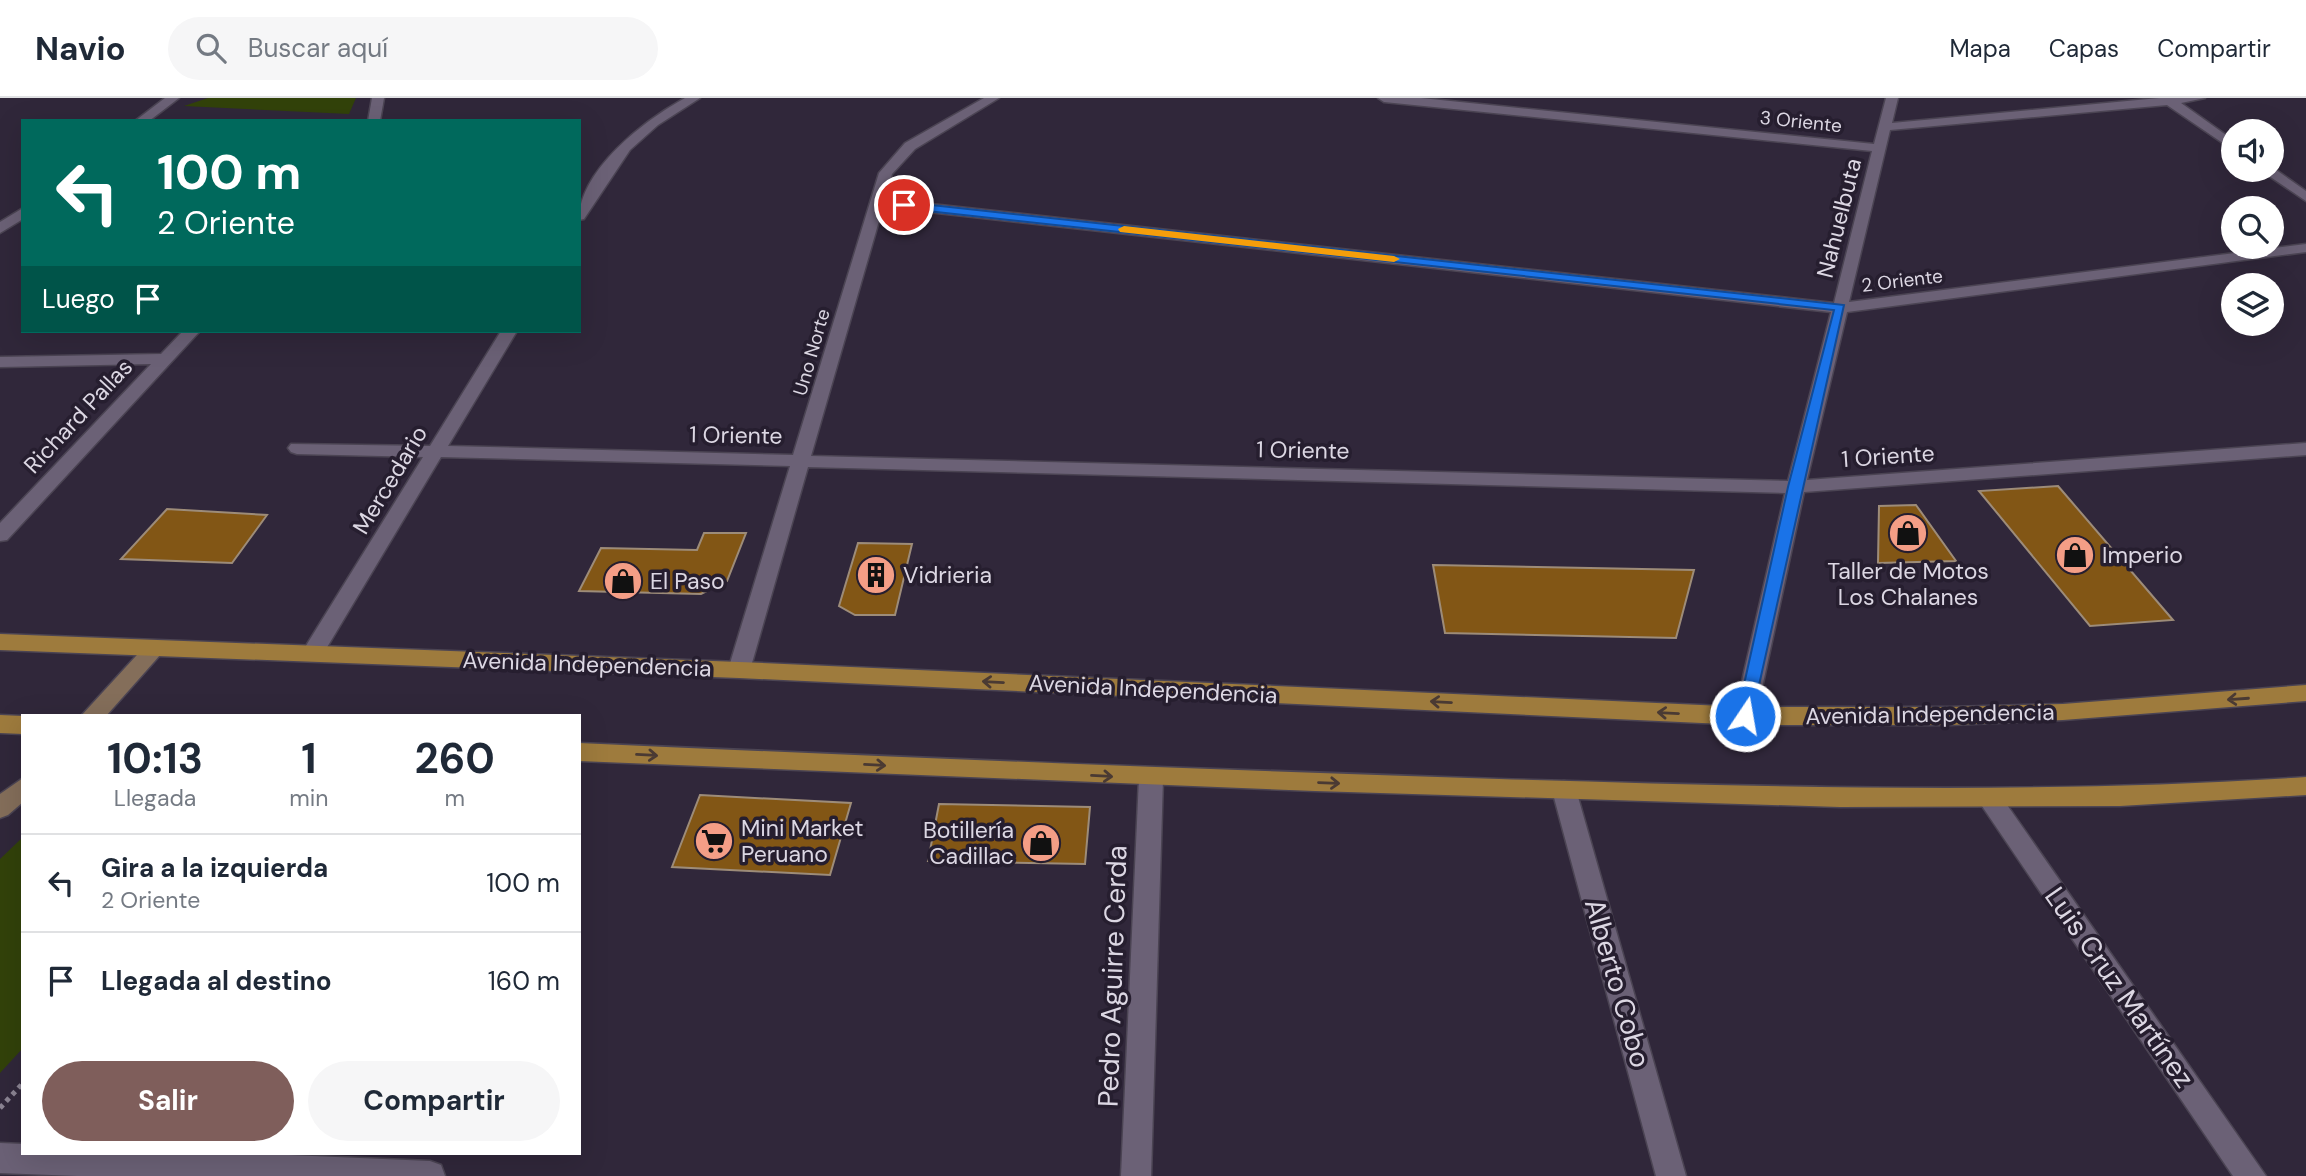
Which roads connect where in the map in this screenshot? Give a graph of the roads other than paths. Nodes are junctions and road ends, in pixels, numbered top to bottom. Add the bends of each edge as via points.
1 (173, 98) edge
2 (378, 98) edge
3 (694, 98) edge
4 (993, 98) edge
5 (1384, 98) edge
6 (1892, 98) edge
7 (2199, 98) edge
8 (2170, 101) junction
9 (1471, 102) edge
10 (144, 119) edge
11 (374, 119) edge
12 (1885, 127) junction
13 (2221, 137) edge
14 (1880, 148) junction
15 (2284, 182) edge
16 (2306, 197) edge
17 (877, 202) junction
18 (21, 213) edge
19 (581, 213) edge
20 (0, 229) edge
21 (2306, 248) edge
22 (1840, 308) junction
23 (190, 333) edge
24 (508, 333) edge
25 (165, 359) junction
26 (0, 362) edge
27 (297, 447) dead end
28 (2306, 449) edge
29 (436, 452) junction
30 (801, 461) junction
31 (1796, 487) junction
32 (0, 535) edge
33 (0, 642) edge
34 (155, 649) junction
35 (312, 654) junction
36 (739, 670) junction
37 (2306, 693) edge
38 (94, 714) edge
39 (1745, 716) junction
40 (0, 724) edge
41 (21, 725) edge
42 (581, 752) edge
43 (1151, 778) junction
44 (2306, 786) edge
45 (21, 789) edge
46 (1564, 790) junction
47 (1990, 799) junction
48 (0, 807) edge
49 (0, 1158) edge
50 (430, 1176) edge
51 (1136, 1176) edge
52 (1671, 1176) edge
53 (2250, 1176) edge

1 - 10 street
2 - 11 street
3 - 19 street via 653,121 625,144
4 - 17 street, Uno Norte via 910,146 886,173
5 - 9 street, 3 Oriente
6 - 12 street, Nahuelbuta
7 - 8 street
8 - 12 street
8 - 13 street
9 - 14 street, 3 Oriente
12 - 14 street, Nahuelbuta
14 - 22 street, Nahuelbuta
15 - 16 street
17 - 22 street, 2 Oriente
17 - 30 street, Uno Norte
18 - 20 street
21 - 22 street, 2 Oriente
22 - 31 street, Nahuelbuta
23 - 25 street, Richard Pallas
24 - 29 street, Mercedario
25 - 26 street
25 - 32 street, Richard Pallas
27 - 29 street, 1 Oriente
28 - 31 street, 1 Oriente
29 - 30 street, 1 Oriente
29 - 35 street, Mercedario
30 - 31 street, 1 Oriente
30 - 36 street, Uno Norte
31 - 39 street, Nahuelbuta
33 - 34 main road, Avenida Independencia
34 - 35 main road, Avenida Independencia
34 - 38 street
35 - 36 main road, Avenida Independencia
39 -> 36 main road, Avenida Independencia
37 -> 39 main road, Avenida Independencia via 2063,712
40 - 41 main road
42 -> 43 main road
43 -> 46 main road
43 - 51 street, Pedro Aguirre Cerda
44 - 47 main road via 2185,795
45 - 48 street
46 - 47 main road
46 - 52 street, Alberto Cobo
47 - 53 street, Luis Cruz Martínez
49 - 50 street

